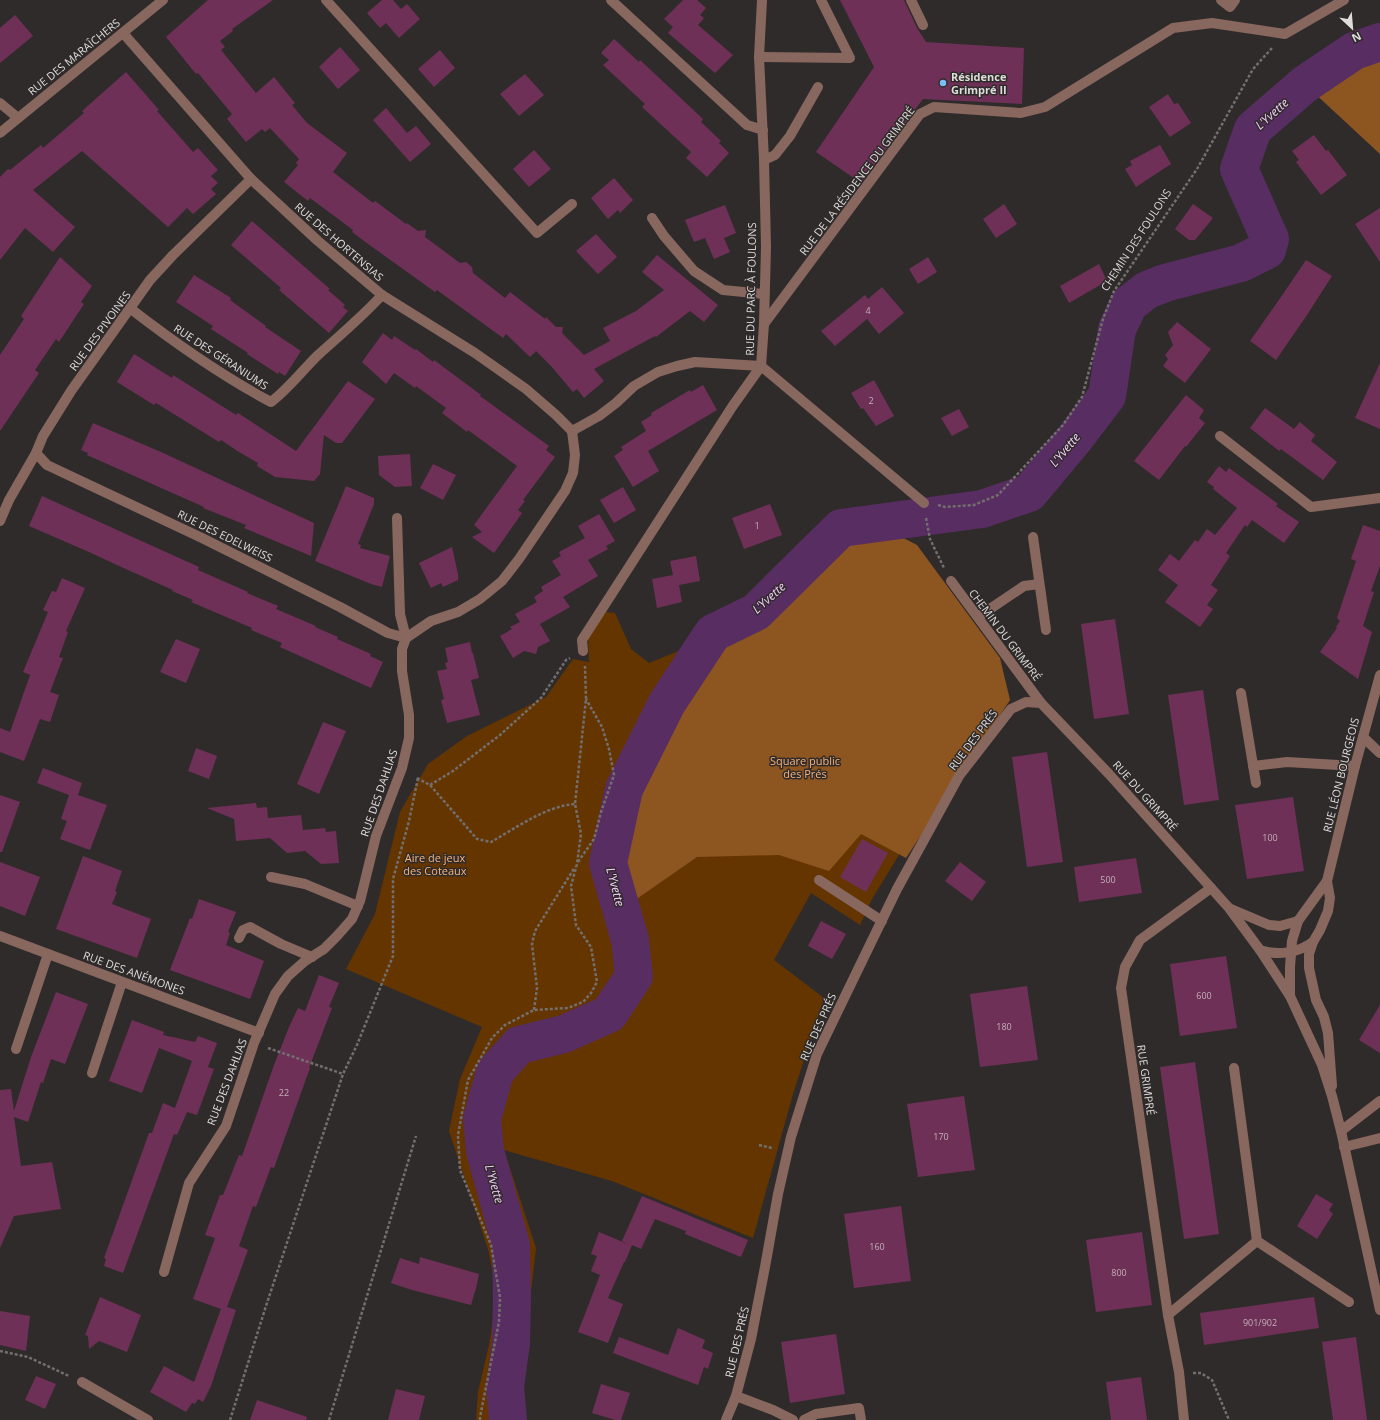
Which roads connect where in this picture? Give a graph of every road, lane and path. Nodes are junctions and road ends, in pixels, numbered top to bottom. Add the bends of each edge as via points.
1 (163, 0) edge
2 (326, 0) edge
3 (611, 0) edge
4 (762, 0) edge
5 (821, 0) edge
6 (910, 0) edge
7 (1221, 0) edge
8 (1235, 0) edge
9 (1344, 0) edge
10 (923, 25) dead end
11 (123, 33) junction
12 (1285, 34) junction
13 (759, 58) junction
14 (818, 87) dead end
15 (0, 104) edge
16 (18, 118) junction
17 (763, 130) junction
18 (0, 133) edge
19 (764, 160) junction
20 (251, 179) junction
21 (572, 204) dead end
22 (652, 218) dead end
23 (382, 294) junction
24 (764, 294) junction
25 (131, 309) junction
26 (764, 324) junction
27 (761, 366) junction
28 (572, 431) junction
29 (1220, 436) dead end
30 (36, 453) junction
31 (1380, 498) edge
32 (924, 507) junction
33 (397, 518) dead end
34 (0, 521) edge
35 (1033, 537) dead end
36 (951, 581) joint
37 (1039, 584) junction
38 (978, 617) junction
39 (1046, 630) dead end
40 (406, 638) junction
41 (583, 651) junction
42 (1380, 675) edge
43 (1241, 693) dead end
44 (586, 699) junction
45 (1041, 703) junction
46 (1363, 737) junction
47 (1380, 754) edge
48 (1253, 766) junction
49 (1355, 766) junction
50 (402, 768) junction
51 (418, 778) junction
52 (1256, 783) dead end
53 (430, 785) junction
54 (576, 804) junction
55 (577, 864) junction
56 (271, 877) dead end
57 (819, 880) dead end
58 (1327, 881) junction
59 (1211, 888) junction
60 (358, 906) junction
61 (1229, 908) junction
62 (882, 921) junction
63 (1298, 921) junction
64 (0, 936) edge
65 (239, 938) dead end
66 (1313, 942) junction
67 (1260, 950) junction
68 (1292, 952) junction
69 (48, 954) junction
70 (312, 957) junction
71 (122, 982) junction
72 (1290, 996) junction
73 (534, 1010) junction
74 (258, 1033) junction
75 (254, 1043) junction
76 (16, 1049) dead end
77 (1234, 1068) dead end
78 (92, 1073) dead end
79 (343, 1074) junction
80 (1332, 1096) junction
81 (1380, 1101) edge
82 (1341, 1131) junction
83 (416, 1136) dead end
84 (1380, 1138) edge
85 (1344, 1147) junction
86 (1257, 1241) junction
87 (164, 1272) dead end
88 (1349, 1302) dead end
89 (1380, 1310) edge
90 (1168, 1315) junction
91 (0, 1351) edge
92 (1179, 1372) junction
93 (82, 1382) joint
94 (736, 1396) junction
95 (148, 1420) edge
96 (230, 1420) edge
97 (329, 1420) edge
98 (480, 1420) edge
99 (726, 1420) edge
100 (792, 1420) edge
101 (804, 1420) edge
102 (861, 1420) edge
103 (1184, 1420) edge
104 (1229, 1420) edge

1 - 11 street, RUE DES MARAÎCHERS
2 - 21 street via 537,233
3 - 17 street via 747,125
4 - 13 street, RUE DU PARC À FOULONS
5 - 13 street via 850,58
6 - 10 street
7 - 8 street via 1230,7
9 - 12 street
11 - 16 street, RUE DES MARAÎCHERS
11 - 20 street, RUE DES HORTENSIAS
12 - 26 street, RUE DE LA RÉSIDENCE DU GRIMPRÉ via 1212,23 1173,28 1045,107 1021,113 934,107 920,114
12 - 32 path, CHEMIN DES FOULONS via 1253,69 1197,169 1114,291 1103,319 1082,397 1063,425 998,495 974,505
13 - 17 street, RUE DU PARC À FOULONS
14 - 19 street via 790,136 775,155
15 - 16 street
16 - 18 street, RUE DES MARAÎCHERS
17 - 19 street, RUE DU PARC À FOULONS
19 - 24 street, RUE DU PARC À FOULONS
20 - 23 street, RUE DES HORTENSIAS via 318,241
20 - 25 street, RUE DES PIVOINES via 173,255 150,280
22 - 24 street via 694,270 717,286 723,290
23 - 25 street, RUE DES GÉRANIUMS via 271,402 239,384
23 - 28 street, RUE DES HORTENSIAS via 526,389
24 - 26 street, RUE DU PARC À FOULONS
25 - 30 street, RUE DES PIVOINES via 71,391 42,436
26 - 27 street, RUE DU PARC À FOULONS
27 - 28 street via 695,362 658,372 634,386 599,416
27 - 32 street, RUE DU PARC À FOULONS
27 - 41 street via 582,640
28 - 40 street via 576,455 573,473 565,491 519,559 502,580 480,599 458,612 431,621
29 - 31 street via 1312,507
30 - 34 street, RUE DES PIVOINES
30 - 40 street, RUE DES EDELWEISS via 47,465 209,541 388,633
32 - 36 path via 930,539
33 - 40 street via 400,614
35 - 37 street
36 - 38 street, CHEMIN DU GRIMPRÉ
37 - 38 street via 1024,586
37 - 39 street
38 - 45 street, CHEMIN DU GRIMPRÉ
40 - 50 street, RUE DES DAHLIAS via 402,649 402,671 409,715 409,738
41 - 44 path
41 - 53 path via 566,660 541,698 500,735
42 - 46 street, RUE LÉON BOURGEOIS
43 - 48 street
44 - 54 path
44 - 55 path via 602,728 614,775 594,839
45 - 59 street, RUE DU GRIMPRÉ via 1109,774
45 - 62 street, RUE DES PRÉS via 1026,702 1011,709 959,776
46 - 47 street
46 - 49 street, RUE LÉON BOURGEOIS
48 - 49 street via 1287,762
48 - 52 street
49 - 58 street, RUE LÉON BOURGEOIS
50 - 51 path
50 - 60 street, RUE DES DAHLIAS via 376,836
51 - 53 path
51 - 79 path via 393,879 393,956
53 - 54 path via 477,838 491,842 527,821 564,805
54 - 55 path via 581,834
55 - 73 path via 535,931 532,944 537,988
55 - 73 path via 571,886 576,925 591,947 597,982 583,1002 568,1008
56 - 60 street via 305,884
57 - 62 street
58 - 63 street, RUE LÉON BOURGEOIS
58 - 66 street, RUE LÉON BOURGEOIS via 1330,898 1328,911
59 - 61 street, RUE DU GRIMPRÉ
59 - 90 street, RUE GRIMPRÉ via 1140,940 1125,967 1121,988
60 - 70 street, RUE DES DAHLIAS via 352,919 337,936
61 - 63 street via 1269,925 1280,926
61 - 67 street, RUE DU GRIMPRÉ
62 - 94 street, RUE DES PRÉS via 817,1054 791,1137 751,1339
63 - 68 street, RUE LÉON BOURGEOIS via 1292,940
64 - 69 street, RUE DES ANÉMONES
65 - 70 street via 243,930 250,927
66 - 68 street via 1306,948
66 - 80 street, RUE LÉON BOURGEOIS via 1309,954 1309,968 1316,1000 1328,1032
67 - 68 street via 1269,953
67 - 72 street, RUE DU GRIMPRÉ
68 - 72 street, RUE LÉON BOURGEOIS
69 - 71 street, RUE DES ANÉMONES
69 - 76 street
70 - 74 street, RUE DES DAHLIAS via 288,976 275,994
71 - 74 street, RUE DES ANÉMONES
71 - 78 street
72 - 80 street, RUE LÉON BOURGEOIS via 1322,1065
73 - 98 path via 505,1026 492,1038 468,1080 458,1135 460,1170 491,1245 500,1297 499,1322
74 - 75 street, RUE DES DAHLIAS
75 - 79 path
75 - 87 street, RUE DES DAHLIAS via 226,1126 189,1183
77 - 86 street
79 - 96 path
80 - 82 street, RUE LÉON BOURGEOIS
81 - 82 street
82 - 85 street, RUE LÉON BOURGEOIS
83 - 97 path
84 - 85 street
85 - 89 street, RUE LÉON BOURGEOIS
86 - 88 street
86 - 90 street
90 - 92 street, RUE GRIMPRÉ
91 - 93 path via 28,1357
92 - 103 street, RUE GRIMPRÉ
92 - 104 path via 1201,1373 1212,1380
93 - 95 street
94 - 99 street, RUE DES PRÉS
94 - 100 street
101 - 102 street via 816,1414 859,1408

